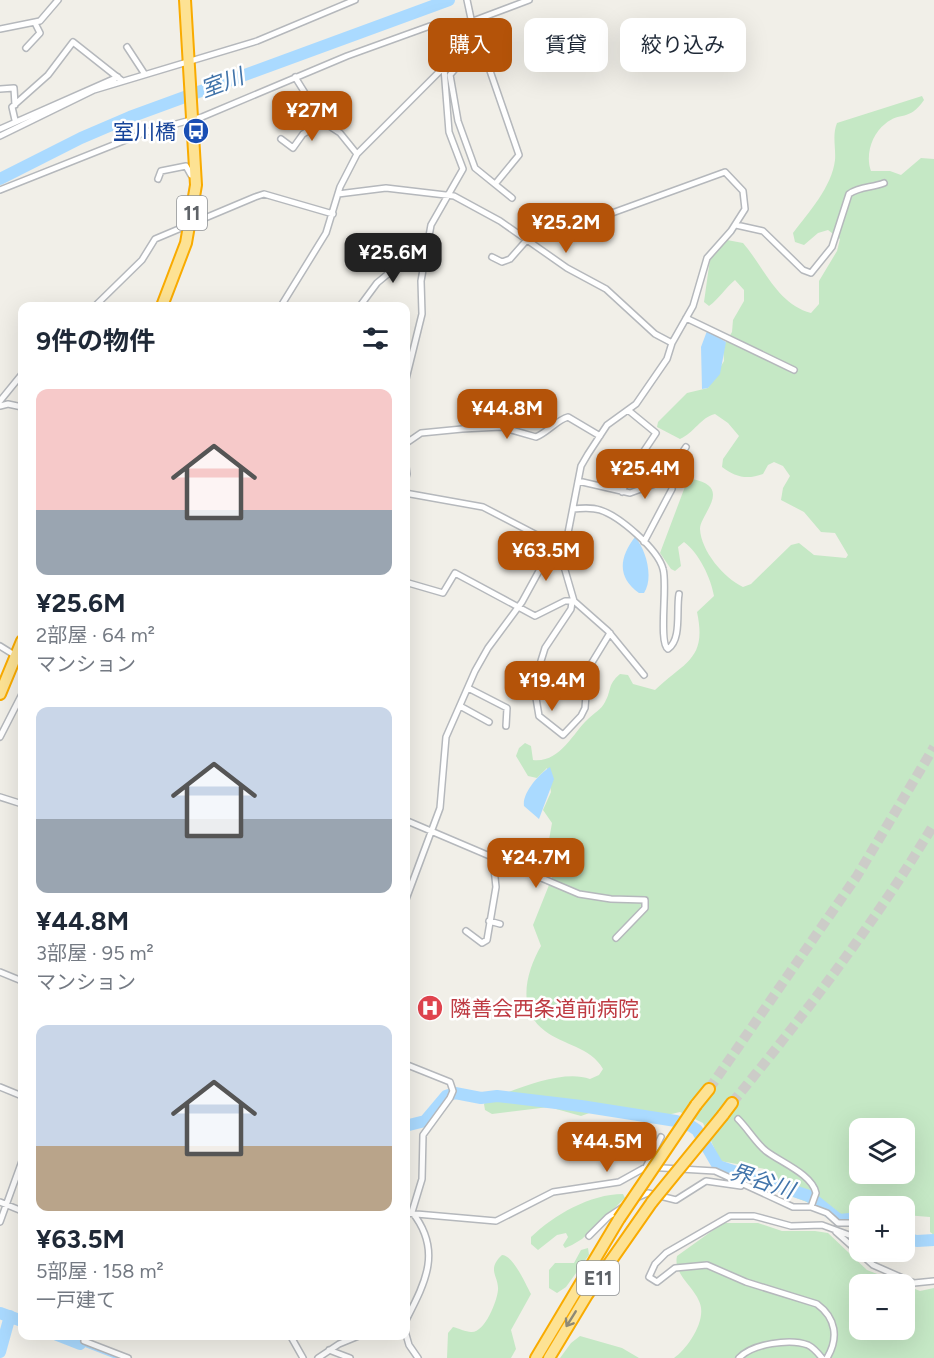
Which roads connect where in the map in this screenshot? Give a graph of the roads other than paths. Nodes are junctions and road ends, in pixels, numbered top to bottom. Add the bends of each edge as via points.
1 (58, 0) edge
2 (355, 0) edge
3 (467, 0) edge
4 (529, 0) edge
5 (184, 1) edge
6 (472, 18) joint
7 (35, 23) junction
8 (428, 27) edge
9 (0, 29) edge
10 (127, 47) dead end
11 (26, 48) dead end
12 (187, 61) junction
13 (440, 72) edge
14 (444, 72) edge
15 (453, 72) edge
16 (490, 72) edge
17 (144, 73) junction
18 (295, 77) junction
19 (120, 79) junction
20 (0, 89) edge
21 (15, 105) junction
22 (193, 118) junction
23 (15, 120) junction
24 (323, 122) junction
25 (0, 129) edge
26 (0, 136) edge
27 (280, 139) dead end
28 (357, 154) junction
29 (158, 179) dead end
30 (196, 181) junction
31 (495, 183) junction
32 (884, 183) dead end
33 (0, 190) edge
34 (338, 194) junction
35 (449, 196) junction
36 (512, 198) dead end
37 (333, 214) junction
38 (190, 225) junction
39 (736, 225) junction
40 (527, 241) junction
41 (492, 257) dead end
42 (426, 258) junction
43 (99, 302) edge
44 (163, 302) edge
45 (283, 302) edge
46 (363, 302) edge
47 (686, 318) junction
48 (672, 343) junction
49 (410, 363) edge
50 (794, 370) dead end
51 (18, 379) edge
52 (0, 401) edge
53 (0, 406) edge
54 (18, 406) edge
55 (628, 410) junction
56 (600, 436) junction
57 (410, 441) edge
58 (686, 447) dead end
59 (578, 481) junction
60 (672, 489) dead end
61 (622, 492) junction
62 (410, 494) edge
63 (573, 509) junction
64 (644, 542) junction
65 (558, 546) junction
66 (410, 583) edge
67 (679, 594) dead end
68 (573, 602) junction
69 (519, 608) junction
70 (610, 633) junction
71 (0, 646) edge
72 (18, 653) edge
73 (18, 655) edge
74 (644, 675) dead end
75 (468, 688) junction
76 (0, 694) edge
77 (18, 702) edge
78 (460, 706) junction
79 (14, 709) junction
80 (18, 712) edge
81 (489, 722) dead end
82 (506, 726) dead end
83 (0, 737) edge
84 (0, 797) edge
85 (18, 803) edge
86 (410, 822) edge
87 (431, 832) junction
88 (493, 859) junction
89 (410, 889) edge
90 (489, 921) junction
91 (500, 924) dead end
92 (466, 931) dead end
93 (616, 938) dead end
94 (0, 972) edge
95 (18, 979) edge
96 (410, 1066) edge
97 (0, 1087) edge
98 (709, 1089) tunnel mouth
99 (18, 1094) edge
100 (732, 1103) tunnel mouth
101 (738, 1119) dead end
102 (661, 1137) dead end
103 (646, 1167) junction
104 (18, 1173) edge
105 (745, 1186) junction
106 (0, 1202) edge
107 (7, 1205) junction
108 (812, 1206) junction
109 (410, 1208) edge
110 (18, 1209) edge
111 (410, 1213) edge
112 (410, 1215) edge
113 (0, 1222) edge
114 (849, 1223) edge
115 (836, 1232) junction
116 (849, 1234) edge
117 (589, 1236) dead end
118 (934, 1281) edge
119 (410, 1311) edge
120 (293, 1340) edge
121 (346, 1340) edge
122 (408, 1340) edge
123 (84, 1341) dead end
124 (329, 1350) junction
125 (128, 1358) edge
126 (303, 1358) edge
127 (318, 1358) edge
128 (350, 1358) edge
129 (418, 1358) edge
130 (536, 1358) edge
131 (549, 1358) edge
132 (739, 1358) edge
133 (822, 1358) edge
134 (827, 1358) edge

1 - 7 street via 45,18
2 - 12 street via 257,41
3 - 6 street
4 - 6 street
5 - 12 highway, 11
7 - 9 street
7 - 11 street via 40,33
8 - 18 street
10 - 17 street
12 - 17 street
12 - 22 highway, 11
13 - 28 street
14 - 35 street via 449,132 463,169
15 - 31 street via 458,121 475,168
16 - 31 street via 519,155
17 - 19 street
18 - 22 street
18 - 24 street
19 - 21 street via 73,42 48,75
19 - 23 street
19 - 26 street
20 - 21 street via 14,88
21 - 23 street
22 - 30 highway, 11
22 - 33 street via 146,132
23 - 25 street
24 - 27 street via 303,134 293,148
24 - 28 street via 340,133
28 - 34 street
29 - 30 street via 161,171 186,166
30 - 38 highway, 11
31 - 36 street
32 - 39 street via 849,194 832,248 810,273 763,231
34 - 35 street via 386,188
34 - 37 street
35 - 40 street via 483,211
35 - 42 street via 431,225
37 - 38 street via 264,194
37 - 45 street via 311,260
38 - 43 street via 155,239 142,260
38 - 44 highway, 11
39 - 40 street via 745,209 743,191 724,172 568,229 549,215
39 - 47 street via 707,258
40 - 41 street via 510,259 502,262
40 - 48 street via 606,289 655,334
42 - 46 street via 407,258 377,283
42 - 49 street via 421,281 422,314
47 - 48 street
47 - 50 street
48 - 55 street via 667,359
51 - 52 street
53 - 54 street
55 - 56 street via 607,425
55 - 61 street via 656,433
56 - 57 street via 568,417 536,437 501,427 421,434
56 - 59 street via 581,466
58 - 61 street via 663,481 630,493
59 - 61 street
59 - 63 street
60 - 64 street
62 - 65 street via 483,507
63 - 64 street via 591,508 610,514
63 - 65 street via 568,533
64 - 67 street via 663,567 662,641 668,649 675,643
65 - 68 street
65 - 69 street
66 - 69 street via 443,593 455,573
68 - 69 street via 565,601 535,616
68 - 70 street
68 - 70 street via 546,648 534,686 539,716 563,735 585,708 588,669
69 - 75 street via 488,648
70 - 74 street
71 - 72 street
73 - 76 highway
75 - 78 street
75 - 82 street via 507,708
77 - 79 street
78 - 81 street
78 - 87 street via 446,736 440,808
79 - 80 street
79 - 83 street
84 - 85 street
86 - 87 street
87 - 88 street
87 - 89 street
88 - 90 street via 496,887
88 - 93 street via 579,894 645,900 645,908
90 - 91 street
90 - 92 street via 485,943
94 - 95 street
96 - 109 street via 444,1078 453,1091 423,1135 422,1179
97 - 99 street
98 - 130 highway, E11, bridge via 619,1219
100 -> 131 highway, E11, bridge via 652,1202 586,1294
101 - 108 street via 767,1152 787,1162 814,1186
102 - 103 street
103 - 105 street via 715,1171
103 - 111 street via 619,1182 553,1192 496,1221
104 - 107 street
105 - 108 street via 793,1207
105 - 117 street via 706,1181 676,1200 643,1194 608,1217
106 - 107 street
107 - 110 street
107 - 113 street
108 - 114 street via 838,1223
112 - 119 street via 426,1235 428,1272
115 - 116 street
115 - 118 street via 873,1265 914,1283
115 - 134 street via 822,1225 791,1226 754,1216 730,1216 660,1258 650,1277 657,1282 675,1268 707,1265 808,1300 826,1310 835,1328
120 - 126 street
121 - 124 street
122 - 129 street
123 - 125 street
124 - 127 street
124 - 128 street
132 - 133 street via 750,1350 792,1343 808,1345

